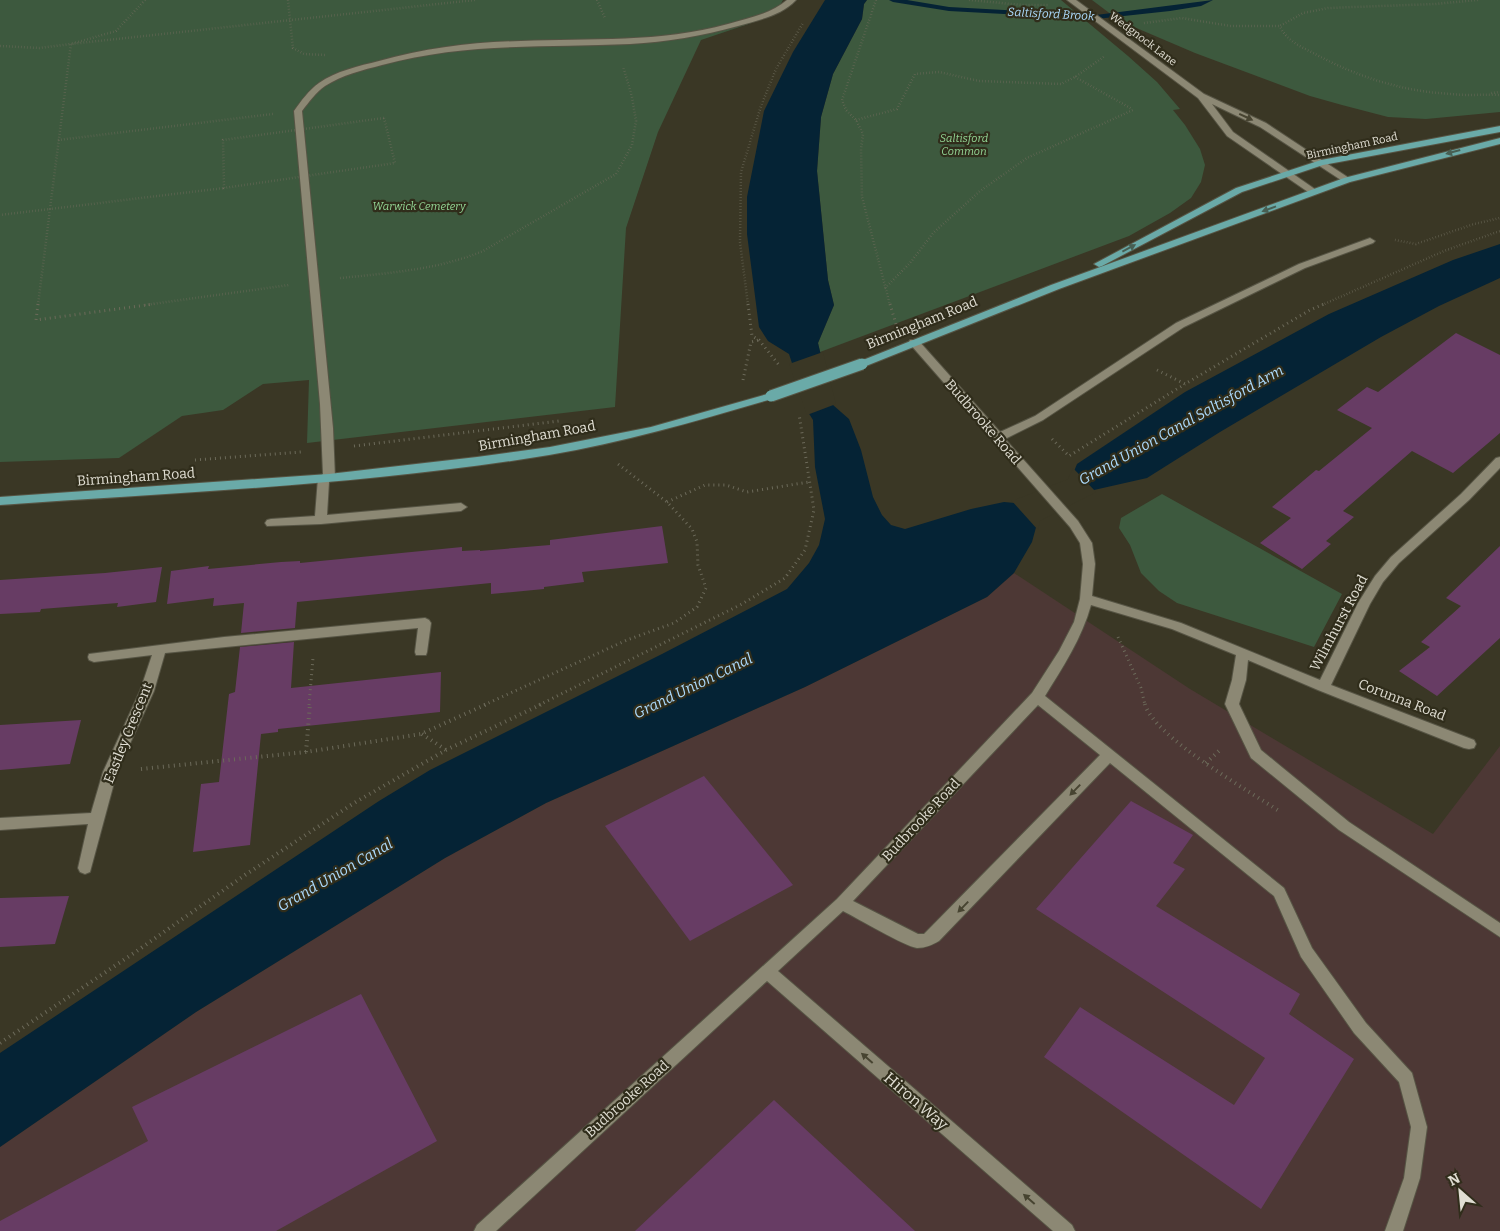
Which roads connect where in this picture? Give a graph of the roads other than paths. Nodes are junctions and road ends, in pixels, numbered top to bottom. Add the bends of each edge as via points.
1 (792, 0) edge
2 (1072, 1) edge
3 (1201, 96) junction
4 (1500, 129) edge
5 (1500, 141) edge
6 (1321, 163) junction
7 (1288, 174) junction
8 (1347, 180) junction
9 (1314, 192) junction
10 (1370, 241) road end
11 (1055, 288) junction
12 (910, 343) junction
13 (997, 438) junction
14 (1500, 461) edge
15 (326, 478) junction
16 (0, 501) edge
17 (461, 507) dead end
18 (321, 520) junction
19 (271, 523) dead end
20 (1086, 599) junction
21 (160, 650) junction
22 (421, 652) dead end
23 (1243, 653) junction
24 (94, 657) dead end
25 (1323, 687) junction
26 (1037, 697) junction
27 (1469, 744) dead end
28 (1109, 754) junction
29 (98, 818) junction
30 (0, 824) edge
31 (85, 868) dead end
32 (842, 903) junction
33 (1500, 932) edge
34 (767, 971) junction
35 (482, 1231) edge
36 (1066, 1231) edge
37 (1394, 1231) edge

1 - 15 street via 783,8 688,37 462,48 391,60 322,85 298,111 324,368 329,450
2 - 3 street, Wedgnock Lane
3 -> 6 street, Wedgnock Lane via 1263,125
3 - 7 street, Wedgnock Lane via 1230,134
4 - 6 main road, Birmingham Road
5 -> 8 main road, Birmingham Road
6 - 7 main road, Birmingham Road
6 - 8 street, Wedgnock Lane
7 - 9 street, Wedgnock Lane
11 -> 7 main road, Birmingham Road via 1239,190
8 - 9 main road, Birmingham Road
9 -> 11 main road, Birmingham Road
10 - 13 street via 1302,266 1180,325 1039,418
11 - 12 main road, Birmingham Road
12 - 13 street, Budbrooke Road
12 - 15 main road, Birmingham Road, bridge via 772,396 652,430 477,462
13 - 20 street, Budbrooke Road via 1074,524 1086,543 1089,564
14 - 25 street, Wilmhurst Road via 1379,579
15 - 16 main road, Birmingham Road
15 - 18 street
17 - 18 street
18 - 19 street
20 - 23 street, Wilmhurst Road via 1156,619
20 - 26 street, Budbrooke Road via 1066,653
21 - 22 street via 425,623
21 - 24 street
21 - 29 street, Eastley Crescent via 147,691 110,772
23 - 25 street, Wilmhurst Road
23 - 33 street via 1240,680 1232,704 1256,754 1344,826
25 - 27 street, Corunna Road
26 - 28 street
26 - 32 street, Budbrooke Road
28 -> 32 street via 926,941 916,941
28 - 37 street via 1279,892 1306,952 1360,1028 1406,1078 1419,1127 1412,1178
29 - 30 street
29 - 31 street, Eastley Crescent
32 - 34 street, Budbrooke Road
34 - 35 street, Budbrooke Road
36 -> 34 street, Hiron Way

